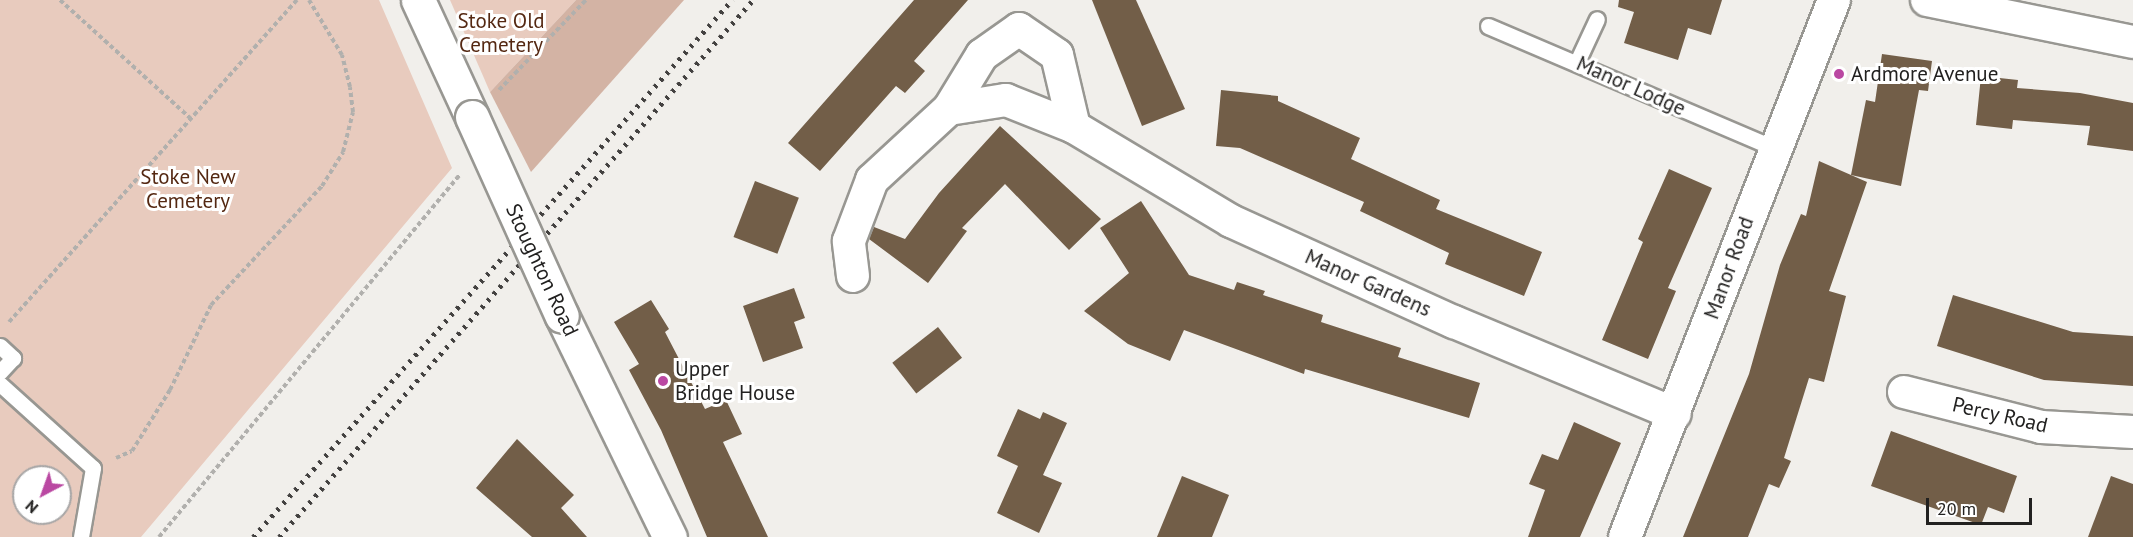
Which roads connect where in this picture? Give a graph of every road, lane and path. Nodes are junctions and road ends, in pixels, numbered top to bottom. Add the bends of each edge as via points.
1 (60, 0) edge
2 (297, 0) edge
3 (309, 0) edge
4 (418, 0) edge
5 (586, 0) edge
6 (1834, 0) edge
7 (1927, 0) edge
8 (1598, 19) dead end
9 (1488, 27) dead end
10 (2133, 42) edge
11 (1577, 62) junction
12 (949, 109) junction
13 (472, 117) junction
14 (190, 118) junction
15 (1074, 127) junction
16 (1774, 148) junction
17 (465, 169) dead end
18 (853, 276) dead end
19 (8, 323) dead end
20 (0, 346) edge
21 (0, 372) edge
22 (0, 384) edge
23 (1904, 392) dead end
24 (1676, 414) junction
25 (2133, 432) edge
26 (93, 468) junction
27 (81, 537) edge
28 (159, 537) edge
29 (670, 537) edge
30 (1625, 537) edge

1 - 14 path
2 - 14 path
3 - 26 path via 342,55 350,87 353,112 343,152 322,186 211,305 170,390 132,451
4 - 13 street, Stoughton Road
5 - 13 path
6 - 16 street, Manor Road
7 - 10 street
8 - 11 lane
9 - 11 lane, Manor Lodge
11 - 16 lane, Manor Lodge
12 - 15 street, Manor Gardens via 1006,100
12 - 15 street via 982,55 1019,29 1057,55
12 - 18 street via 872,180 849,241
13 - 29 street, Stoughton Road, bridge via 562,316
14 - 19 path
15 - 24 street, Manor Gardens via 1230,221 1454,322
16 - 24 street, Manor Road
17 - 28 path
20 - 21 lane via 13,358
22 - 26 lane
23 - 25 street, Percy Road via 2041,427
24 - 30 street, Manor Road
26 - 27 lane

